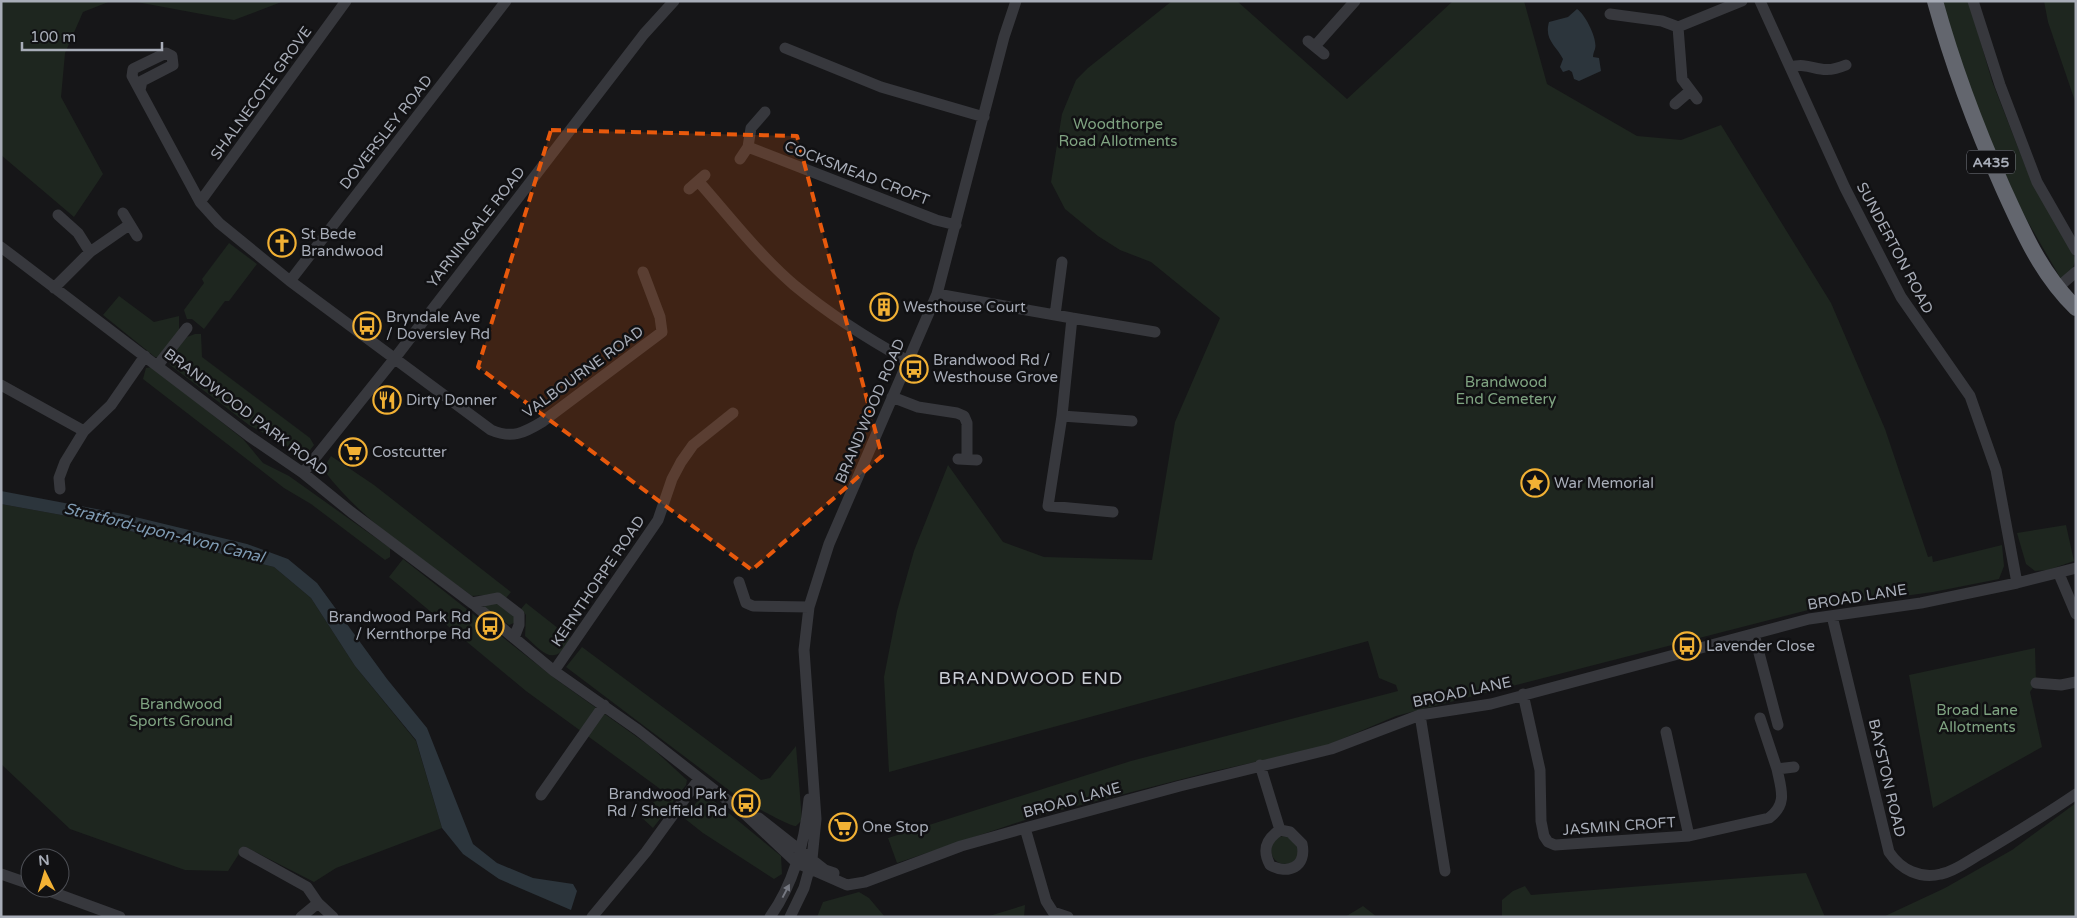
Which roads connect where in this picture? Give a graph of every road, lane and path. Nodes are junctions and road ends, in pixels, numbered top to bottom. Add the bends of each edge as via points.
1 (346, 1) edge
2 (506, 1) edge
3 (674, 1) edge
4 (1016, 1) edge
5 (1355, 1) edge
6 (1742, 1) edge
7 (1760, 1) edge
8 (1935, 1) edge
9 (1973, 1) edge
10 (1610, 14) dead end
11 (1678, 27) junction
12 (1316, 47) dead end
13 (785, 48) dead end
14 (1846, 65) dead end
15 (1790, 67) junction
16 (140, 90) dead end
17 (1675, 104) dead end
18 (765, 112) dead end
19 (984, 117) junction
20 (748, 147) junction
21 (740, 159) dead end
22 (698, 182) dead end
23 (200, 202) junction
24 (123, 213) dead end
25 (58, 215) dead end
26 (129, 225) junction
27 (956, 225) junction
28 (137, 236) dead end
29 (1, 247) edge
30 (2076, 250) edge
31 (90, 252) junction
32 (1062, 262) dead end
33 (643, 272) dead end
34 (2076, 272) edge
35 (290, 282) junction
36 (54, 288) junction
37 (2056, 289) junction
38 (937, 294) junction
39 (2076, 308) edge
40 (1055, 315) junction
41 (1072, 318) junction
42 (188, 328) dead end
43 (1155, 332) dead end
44 (145, 356) junction
45 (395, 358) junction
46 (908, 361) junction
47 (158, 365) junction
48 (1, 384) edge
49 (892, 397) junction
50 (968, 404) dead end
51 (733, 414) dead end
52 (964, 416) junction
53 (1062, 416) junction
54 (1132, 422) dead end
55 (84, 431) junction
56 (967, 459) dead end
57 (303, 473) junction
58 (60, 489) dead end
59 (1113, 512) dead end
60 (2076, 568) edge
61 (2059, 574) junction
62 (739, 582) dead end
63 (2017, 583) junction
64 (472, 603) junction
65 (809, 607) junction
66 (2076, 614) edge
67 (1832, 616) junction
68 (1754, 634) junction
69 (514, 638) junction
70 (554, 671) junction
71 (2076, 682) edge
72 (2036, 684) dead end
73 (1523, 694) junction
74 (604, 705) junction
75 (1420, 715) junction
76 (1760, 718) dead end
77 (1778, 726) dead end
78 (1665, 732) dead end
79 (1260, 766) junction
80 (1794, 767) dead end
81 (1777, 769) junction
82 (699, 779) junction
83 (2076, 794) edge
84 (541, 795) dead end
85 (746, 814) junction
86 (1026, 828) junction
87 (1280, 830) dead end
88 (1689, 836) junction
89 (244, 852) dead end
90 (807, 858) junction
91 (797, 863) junction
92 (1445, 870) dead end
93 (1, 874) edge
94 (20, 881) edge
95 (865, 882) junction
96 (847, 885) junction
97 (804, 888) junction
98 (68, 898) edge
99 (318, 903) junction
100 (120, 917) edge
101 (301, 917) edge
102 (333, 917) edge
103 (592, 917) edge
104 (770, 917) edge
105 (790, 917) edge
106 (1068, 917) edge

1 - 23 street, SHALNECOTE GROVE
2 - 35 street, DOVERSLEY ROAD
3 - 45 street, YARNINGALE ROAD via 644,34
4 - 19 street, BRANDWOOD ROAD
5 - 12 street
6 - 11 street
7 - 15 street, SUNDERTON ROAD
8 - 37 highway, A435 via 1951,59 1983,142 2019,223
9 - 30 street via 2000,86 2038,182
10 - 11 street via 1662,21
11 - 17 street via 1682,79 1693,95
13 - 19 street via 881,87
14 - 15 street via 1824,72 1804,65
15 - 63 street, SUNDERTON ROAD via 1845,188 1901,296 1970,396 1996,470
16 - 23 street, VALBOURNE ROAD
18 - 20 street via 751,128
19 - 27 street, BRANDWOOD ROAD
20 - 21 street
20 - 27 street, COCKSMEAD CROFT
22 - 46 street via 794,285 871,340
23 - 35 street, VALBOURNE ROAD via 219,223
24 - 26 street
25 - 31 street via 78,233
26 - 28 street
26 - 31 street
27 - 38 street, BRANDWOOD ROAD
29 - 36 street, BRANDWOOD PARK ROAD
31 - 36 street
32 - 40 street
33 - 45 street, VALBOURNE ROAD via 662,332 524,433 512,436 491,430
34 - 37 street
35 - 45 street, VALBOURNE ROAD
36 - 44 street, BRANDWOOD PARK ROAD
37 - 39 highway, A435
38 - 40 street
38 - 46 street, BRANDWOOD ROAD
40 - 41 street
41 - 43 street
41 - 53 street
42 - 47 street
44 - 47 street, BRANDWOOD PARK ROAD
44 - 55 street via 111,405
45 - 57 street, YARNINGALE ROAD
46 - 49 street, BRANDWOOD ROAD
47 - 57 street, BRANDWOOD PARK ROAD via 249,436
48 - 55 street
49 - 52 street via 918,407 957,412
49 - 65 street, BRANDWOOD ROAD via 829,544
50 - 52 street
51 - 70 street, KERNTHORPE ROAD via 693,445 681,462 658,520
52 - 56 street via 967,423
53 - 54 street
53 - 59 street via 1048,506
55 - 58 street via 65,462 59,478
57 - 64 street, BRANDWOOD PARK ROAD
60 - 61 street, BROAD LANE
61 - 63 street, BROAD LANE
61 - 66 street
62 - 65 street via 746,603
63 - 67 street, BROAD LANE via 1886,609
64 - 69 street, BRANDWOOD PARK ROAD
64 - 69 street via 498,598 519,614
65 - 90 street, BRANDWOOD ROAD via 804,650 812,780
67 - 68 street, BROAD LANE
67 - 83 street, BAYSTON ROAD via 1889,852 1901,867 1932,875 1953,870
68 - 73 street, BROAD LANE
68 - 77 street
69 - 70 street, BRANDWOOD PARK ROAD
70 - 74 street, BRANDWOOD PARK ROAD
71 - 72 street
73 - 75 street, BROAD LANE via 1491,704
73 - 88 street, JASMIN CROFT via 1540,770 1541,821 1548,842
74 - 82 street, BRANDWOOD PARK ROAD
74 - 84 street
75 - 79 street, BROAD LANE via 1331,749
75 - 92 street
76 - 81 street, JASMIN CROFT
78 - 88 street
79 - 86 street, BROAD LANE
79 - 87 street
80 - 81 street
81 - 88 street, JASMIN CROFT via 1782,802 1774,815 1738,827
82 - 85 street, BRANDWOOD PARK ROAD
82 - 103 street via 646,852
85 - 90 street, BRANDWOOD PARK ROAD via 761,818
85 - 91 street, BRANDWOOD PARK ROAD
86 - 95 street, BROAD LANE via 961,846
86 - 106 street via 1046,901 1053,912
89 - 99 street via 308,887
90 - 91 street, BRANDWOOD ROAD
90 - 95 street via 849,880
90 - 96 street
90 - 97 street
104 -> 91 street, BRANDWOOD ROAD via 788,889
93 - 94 street
95 - 96 street, BROAD LANE
96 - 97 street, BROAD LANE via 819,882
97 - 105 street
98 - 100 street
99 - 101 street
99 - 102 street

